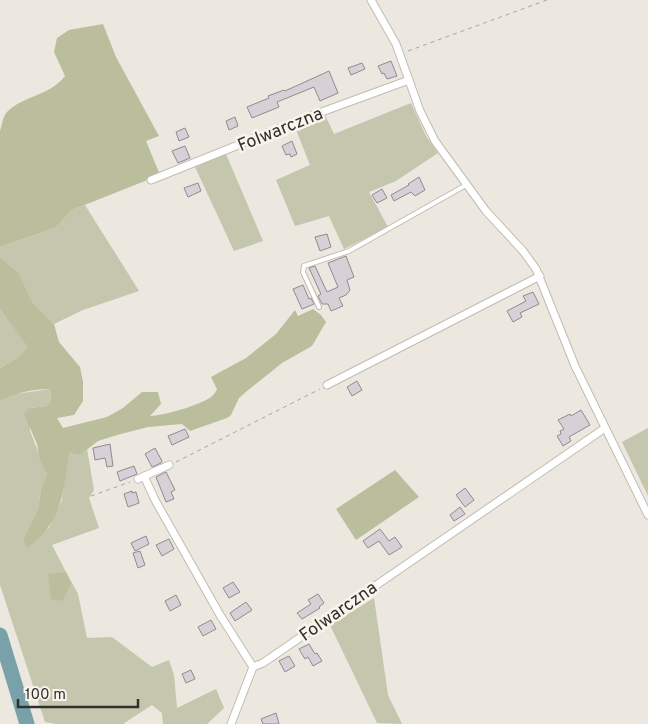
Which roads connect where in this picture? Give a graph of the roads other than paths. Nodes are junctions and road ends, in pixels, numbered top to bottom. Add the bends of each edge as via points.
1 (371, 0) edge
2 (409, 80) junction
3 (151, 180) dead end
4 (466, 185) junction
5 (540, 276) junction
6 (319, 307) dead end
7 (327, 385) road end
8 (605, 428) junction
9 (169, 465) road end
10 (648, 515) edge
11 (253, 667) junction
12 (231, 724) edge

1 - 2 street via 400,54
2 - 3 street, Folwarczna
2 - 4 street via 429,131
4 - 5 street via 491,218 526,254
4 - 6 lane via 349,251 304,266 303,272
5 - 7 street
5 - 8 street via 567,347
8 - 10 street
8 - 11 street, Folwarczna
9 - 11 street via 141,478
11 - 12 street

